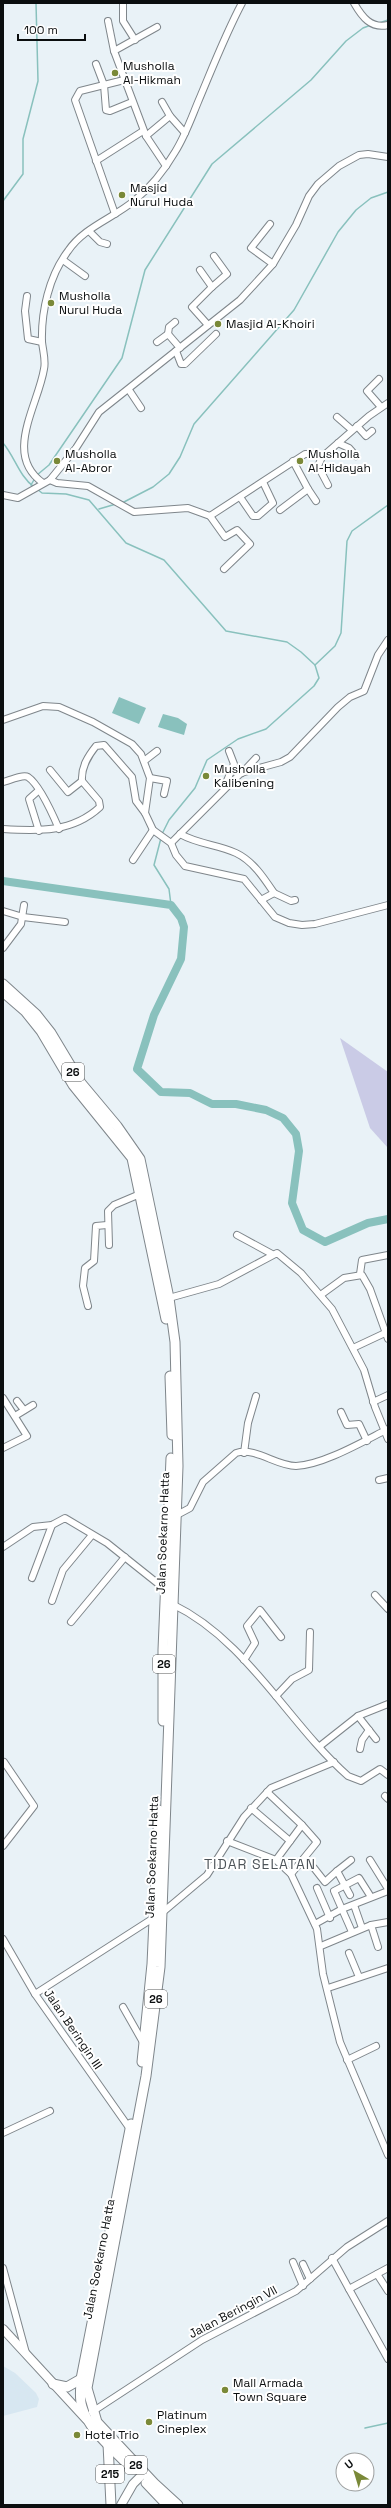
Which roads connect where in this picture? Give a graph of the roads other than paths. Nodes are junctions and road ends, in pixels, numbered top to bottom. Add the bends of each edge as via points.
1 (123, 3) edge
2 (242, 3) edge
3 (354, 3) edge
4 (108, 21) dead end
5 (388, 25) edge
6 (157, 27) dead end
7 (135, 40) junction
8 (114, 51) junction
9 (96, 64) dead end
10 (124, 80) junction
11 (104, 85) junction
12 (132, 102) junction
13 (162, 102) dead end
14 (170, 116) junction
15 (144, 133) junction
16 (185, 133) junction
17 (388, 157) edge
18 (96, 161) junction
19 (166, 166) junction
20 (115, 214) junction
21 (270, 224) dead end
22 (88, 231) junction
23 (107, 244) dead end
24 (214, 256) dead end
25 (63, 260) junction
26 (273, 264) junction
27 (200, 270) dead end
28 (85, 276) dead end
29 (212, 287) junction
30 (27, 296) dead end
31 (175, 322) dead end
32 (208, 325) junction
33 (168, 334) junction
34 (216, 334) dead end
35 (42, 342) junction
36 (158, 342) dead end
37 (178, 349) junction
38 (379, 379) dead end
39 (129, 390) junction
40 (388, 403) edge
41 (381, 407) junction
42 (141, 408) dead end
43 (337, 417) dead end
44 (355, 428) junction
45 (372, 431) dead end
46 (338, 443) junction
47 (356, 456) dead end
48 (322, 457) junction
49 (293, 461) junction
50 (50, 480) junction
51 (263, 482) junction
52 (41, 484) junction
53 (328, 485) dead end
54 (308, 489) junction
55 (3, 495) edge
56 (240, 497) junction
57 (316, 501) dead end
58 (280, 510) dead end
59 (210, 516) junction
60 (224, 570) dead end
61 (388, 640) edge
62 (3, 720) edge
63 (157, 751) dead end
64 (229, 751) dead end
65 (256, 758) dead end
66 (144, 761) junction
67 (50, 770) dead end
68 (241, 773) junction
69 (150, 778) junction
70 (82, 781) junction
71 (3, 782) edge
72 (224, 790) junction
73 (38, 791) junction
74 (164, 794) dead end
75 (145, 813) junction
76 (59, 828) junction
77 (3, 829) edge
78 (153, 830) junction
79 (39, 831) junction
80 (180, 834) junction
81 (166, 839) junction
82 (133, 860) dead end
83 (274, 893) junction
84 (261, 900) junction
85 (295, 900) dead end
86 (24, 905) dead end
87 (388, 905) edge
88 (3, 911) edge
89 (23, 917) junction
90 (66, 922) dead end
91 (3, 948) edge
92 (3, 984) edge
93 (3, 992) edge
94 (138, 1164) junction
95 (140, 1194) junction
96 (107, 1225) junction
97 (237, 1236) dead end
98 (109, 1245) dead end
99 (272, 1254) junction
100 (388, 1255) edge
101 (360, 1274) junction
102 (322, 1294) junction
103 (170, 1298) junction
104 (88, 1306) dead end
105 (386, 1336) edge
106 (353, 1348) junction
107 (388, 1395) edge
108 (5, 1396) edge
109 (256, 1396) dead end
110 (17, 1401) dead end
111 (373, 1402) junction
112 (32, 1405) dead end
113 (24, 1410) junction
114 (341, 1412) dead end
115 (15, 1416) junction
116 (386, 1430) edge
117 (388, 1439) edge
118 (367, 1441) junction
119 (3, 1448) edge
120 (244, 1452) junction
121 (388, 1478) edge
122 (379, 1480) dead end
123 (175, 1516) junction
124 (52, 1524) junction
125 (92, 1535) junction
126 (3, 1547) edge
127 (125, 1557) junction
128 (32, 1578) dead end
129 (166, 1590) junction
130 (375, 1595) dead end
131 (52, 1601) dead end
132 (172, 1604) junction
133 (388, 1609) edge
134 (71, 1622) dead end
135 (310, 1632) dead end
136 (281, 1637) dead end
137 (167, 1658) junction
138 (244, 1660) junction
139 (276, 1696) junction
140 (388, 1704) edge
141 (358, 1716) junction
142 (369, 1730) junction
143 (376, 1739) dead end
144 (320, 1746) junction
145 (360, 1749) dead end
146 (4, 1762) edge
147 (331, 1763) junction
148 (5, 1770) edge
149 (388, 1775) edge
150 (267, 1792) junction
151 (251, 1808) junction
152 (302, 1825) junction
153 (227, 1841) junction
154 (290, 1841) junction
155 (3, 1846) edge
156 (276, 1860) junction
157 (303, 1860) junction
158 (351, 1860) dead end
159 (370, 1860) dead end
160 (337, 1871) junction
161 (291, 1874) junction
162 (345, 1885) junction
163 (317, 1888) dead end
164 (388, 1890) edge
165 (350, 1895) dead end
166 (371, 1897) junction
167 (354, 1905) junction
168 (342, 1909) junction
169 (159, 1914) junction
170 (330, 1918) junction
171 (388, 1922) edge
172 (315, 1924) junction
173 (371, 1925) junction
174 (362, 1928) junction
175 (352, 1932) junction
176 (3, 1939) edge
177 (321, 1946) junction
178 (378, 1947) dead end
179 (349, 1952) dead end
180 (388, 1968) edge
181 (359, 1977) junction
182 (328, 1988) junction
183 (35, 1994) junction
184 (123, 2007) dead end
185 (144, 2044) junction
186 (376, 2046) dead end
187 (347, 2060) junction
188 (50, 2111) dead end
189 (132, 2131) junction
190 (3, 2133) edge
191 (388, 2155) edge
192 (388, 2221) edge
193 (332, 2258) junction
194 (293, 2262) dead end
195 (303, 2264) dead end
196 (3, 2268) edge
197 (388, 2268) edge
198 (377, 2274) junction
199 (310, 2279) junction
200 (103, 2284) junction
201 (303, 2286) junction
202 (349, 2289) junction
203 (388, 2291) edge
204 (3, 2329) edge
205 (26, 2354) junction
206 (388, 2358) edge
207 (81, 2379) junction
208 (53, 2384) junction
209 (87, 2388) junction
210 (66, 2398) junction
211 (80, 2398) junction
212 (89, 2416) junction
213 (108, 2444) junction
214 (142, 2475) junction
215 (111, 2505) edge
216 (121, 2505) edge
217 (167, 2505) edge
218 (178, 2505) edge

1 - 7 street via 122,21
2 - 16 street
3 - 5 street via 368,22 375,26
4 - 8 street
6 - 7 street
7 - 8 street
8 - 10 street
9 - 11 street
10 - 11 street
10 - 12 street
11 - 12 street via 106,110
11 - 18 street via 80,91 76,100
12 - 15 street
13 - 14 street
14 - 15 street
14 - 16 street
15 - 18 street
15 - 19 street
16 - 19 street
17 - 26 street via 360,155 339,166 318,184
18 - 20 street
19 - 20 street via 135,201
20 - 22 street
21 - 26 street via 251,248
22 - 23 street via 100,242
22 - 25 street via 68,250
24 - 29 street via 226,274
25 - 28 street
25 - 35 street via 51,285 43,317
26 - 32 street via 240,300
27 - 29 street
29 - 32 street via 192,307
30 - 35 street via 25,310 28,339
31 - 33 street via 169,327
32 - 37 street
33 - 36 street
33 - 37 street
34 - 37 street via 184,364 181,364
35 - 52 street via 45,367 38,399 26,427 25,436 28,469
37 - 39 street
38 - 41 street via 367,391
39 - 42 street
39 - 50 street via 114,399 93,419 76,448
40 - 41 street
41 - 44 street
43 - 44 street
44 - 45 street via 366,436
44 - 46 street
46 - 47 street via 349,448
46 - 48 street
48 - 49 street via 309,453
48 - 53 street via 318,466
49 - 51 street
49 - 54 street
50 - 52 street
50 - 59 street via 88,486 134,512 188,508
51 - 56 street
51 - 56 street via 273,503 258,516 253,516
52 - 55 street via 18,498
54 - 57 street
54 - 58 street
56 - 59 street
59 - 60 street via 225,537 237,530 250,544
61 - 68 street via 378,655 364,691 338,707 290,757
62 - 66 street via 43,706 59,707 127,741 138,750
63 - 66 street
64 - 72 street via 234,764
65 - 68 street
66 - 69 street
67 - 70 street via 68,792
68 - 72 street
69 - 74 street via 167,781
69 - 75 street
70 - 75 street via 83,767 88,757 96,746 104,745 132,777 136,801
70 - 76 street via 100,801 101,806 82,819
71 - 73 street via 27,777
72 - 80 street
73 - 76 street via 43,795
73 - 79 street via 29,799
75 - 78 street
76 - 79 street
77 - 79 street
78 - 81 street
78 - 82 street
80 - 81 street
80 - 83 street via 200,844 236,853 250,863
81 - 84 street via 185,866 244,879
83 - 84 street
83 - 85 street via 290,901
84 - 87 street via 276,917 302,925
86 - 89 street
88 - 89 street
89 - 90 street
89 - 91 street via 18,930
92 - 94 highway, Jalan Soekarno Hatta / 26 via 40,1018 81,1083 117,1126
93 - 94 highway, Jalan Soekarno Hatta / 26 via 25,1011 41,1030 73,1085
94 - 95 highway, Jalan Soekarno Hatta / 26
94 - 103 highway, Jalan Soekarno Hatta / 26
95 - 96 street via 111,1207 107,1212
95 - 129 highway, Jalan Soekarno Hatta / 26 via 164,1306 169,1343 172,1444
96 - 98 street
96 - 104 street via 96,1227 94,1261 85,1268 83,1286
97 - 99 street
99 - 102 street via 277,1253 285,1259
99 - 103 street via 219,1284
100 - 101 street via 362,1260
101 - 102 street via 344,1278
101 - 105 street via 370,1288
102 - 106 street
103 - 123 highway, Jalan Soekarno Hatta / 26 via 175,1342 177,1406
105 - 106 street
106 - 111 street via 364,1370
107 - 111 street
108 - 115 street
109 - 120 street via 248,1423
110 - 113 street
111 - 116 street
112 - 113 street
113 - 115 street
114 - 118 street via 347,1425 359,1424
115 - 119 street via 28,1435
116 - 117 street
116 - 118 street
118 - 120 street via 296,1466
120 - 123 street via 232,1456 205,1479 192,1506
121 - 122 street
123 - 132 highway, Jalan Soekarno Hatta / 26
124 - 125 street via 65,1518
124 - 126 street via 33,1527
124 - 128 street
125 - 127 street
125 - 131 street via 62,1573
127 - 129 street
127 - 134 street
129 - 137 highway, Jalan Soekarno Hatta / 26
130 - 133 street
132 - 137 highway, Jalan Soekarno Hatta / 26
132 - 138 street via 212,1631
135 - 139 street via 309,1670 294,1678
136 - 138 street via 260,1610 247,1626 255,1643
137 - 169 highway, Jalan Soekarno Hatta / 26
138 - 139 street
139 - 144 street
140 - 141 street
141 - 142 street
141 - 144 street
142 - 143 street
142 - 145 street via 362,1740
144 - 147 street
146 - 148 street
147 - 149 street via 357,1780 378,1769 384,1770
147 - 150 street via 274,1786
148 - 155 street via 34,1806
150 - 151 street
150 - 152 street
151 - 153 street
151 - 154 street
152 - 154 street
152 - 157 street via 317,1842
153 - 156 street
153 - 169 street via 207,1875
154 - 156 street
156 - 161 street
157 - 160 street via 314,1868 324,1882
157 - 161 street
158 - 160 street
159 - 164 street
160 - 162 street
161 - 172 street
162 - 165 street
162 - 166 street via 360,1878
162 - 168 street via 334,1891
163 - 170 street
164 - 166 street
166 - 167 street
167 - 168 street
167 - 174 street
168 - 170 street
168 - 175 street
169 - 183 street
169 - 185 highway, Jalan Soekarno Hatta / 26
169 - 189 highway, Jalan Soekarno Hatta / 26 via 154,2019
170 - 172 street
171 - 173 street
172 - 177 street
173 - 174 street
173 - 178 street
174 - 175 street
175 - 177 street
176 - 183 street, Jalan Beringin III
177 - 182 street via 323,1974
179 - 181 street
180 - 181 street
181 - 182 street
182 - 187 street via 336,2028
183 - 189 street, Jalan Beringin III
184 - 185 street
185 - 189 highway, Jalan Soekarno Hatta / 26
186 - 187 street
187 - 191 street
188 - 190 street
189 - 200 highway, Jalan Soekarno Hatta / 26
192 - 193 street, Jalan Beringin VII
193 - 199 street, Jalan Beringin VII
193 - 202 street
194 - 201 street
195 - 199 street
196 - 205 street
197 - 198 street
198 - 202 street
198 - 203 street
199 - 201 street, Jalan Beringin VII
200 - 207 highway, Jalan Soekarno Hatta / 26
200 - 209 highway, Jalan Soekarno Hatta / 26
201 - 212 street, Jalan Beringin VII via 287,2297 202,2340
202 - 206 street
204 - 205 main road
205 - 208 main road
207 - 208 highway via 70,2387
207 - 211 highway, 26
208 - 210 main road
209 - 211 main road via 84,2396
209 - 212 highway, 26
210 - 211 main road
210 - 212 main road
211 - 212 highway, 26
212 - 213 highway, 26
212 - 214 highway, 26
213 - 214 highway, 26
213 - 215 highway, 215
214 - 216 main road, 215
214 - 217 highway, 26
214 - 218 highway, 26

